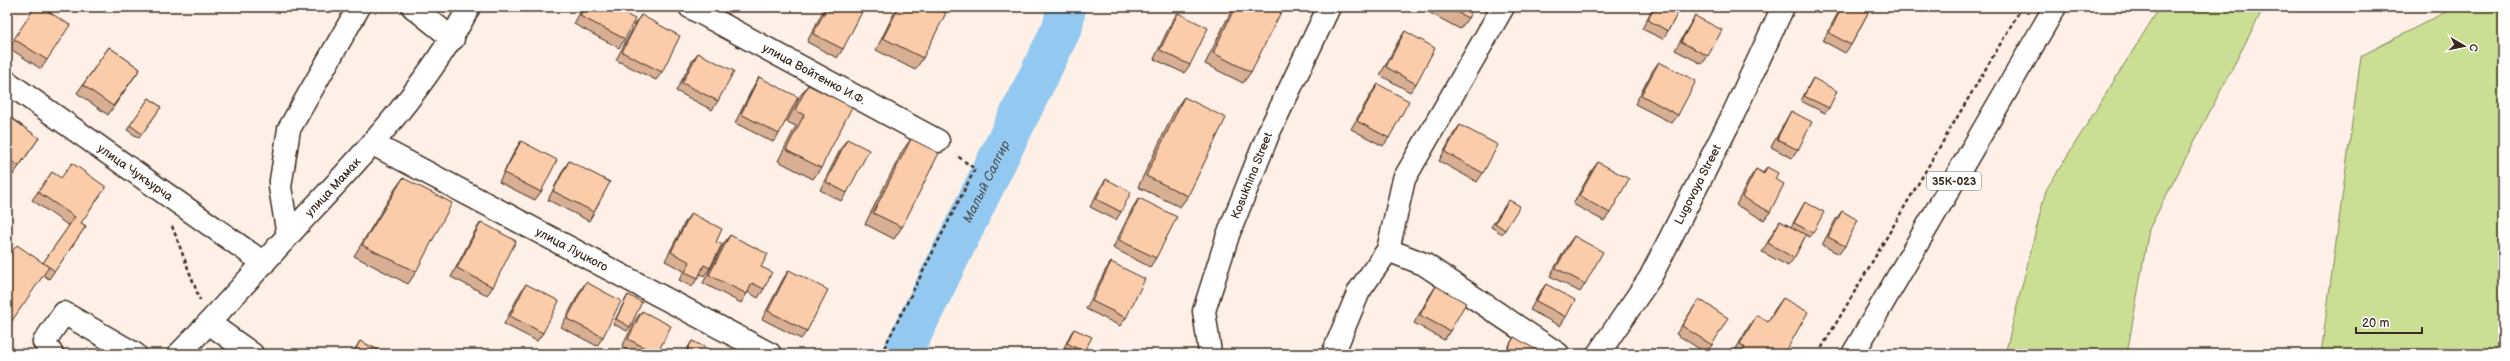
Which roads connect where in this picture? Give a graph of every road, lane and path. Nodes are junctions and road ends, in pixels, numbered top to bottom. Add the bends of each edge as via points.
1 (359, 7) edge
2 (413, 7) edge
3 (469, 7) edge
4 (690, 7) edge
5 (1329, 7) edge
6 (1503, 7) edge
7 (1783, 7) edge
8 (2022, 7) edge
9 (2055, 7) edge
10 (452, 39) junction
11 (7, 82) edge
12 (938, 141) joint
13 (373, 144) junction
14 (159, 190) junction
15 (288, 236) junction
16 (1388, 250) junction
17 (264, 263) junction
18 (209, 323) junction
19 (52, 354) edge
20 (135, 354) edge
21 (178, 354) edge
22 (252, 354) edge
23 (770, 354) edge
24 (881, 354) edge
25 (1210, 354) edge
26 (1333, 354) edge
27 (1558, 354) edge
28 (1598, 354) edge
29 (1818, 354) edge
30 (1853, 354) edge

1 - 15 street via 289,129 280,187
2 - 10 street
3 - 10 street, улица Мамак
4 - 12 street, улица Войтенко И.Ф.
5 - 25 street, Kosukhina Street via 1269,132 1228,235 1204,311
6 - 16 street via 1404,179
7 - 28 street, Lugovaya Street via 1731,119 1650,278
8 - 29 path
9 - 30 street, 35К-023
10 - 13 street, улица Мамак via 415,94
11 - 14 street, улица Чукъурча
12 - 24 path via 975,169
13 - 15 street, улица Мамак
13 - 23 street, улица Луцкого
14 - 17 street, улица Чукъурча
14 - 18 path
15 - 17 street, улица Мамак
16 - 26 street via 1359,291
16 - 27 street via 1424,264
17 - 18 street, улица Мамак
18 - 21 street, улица Мамак
18 - 22 street
19 - 20 street via 44,342 64,313

